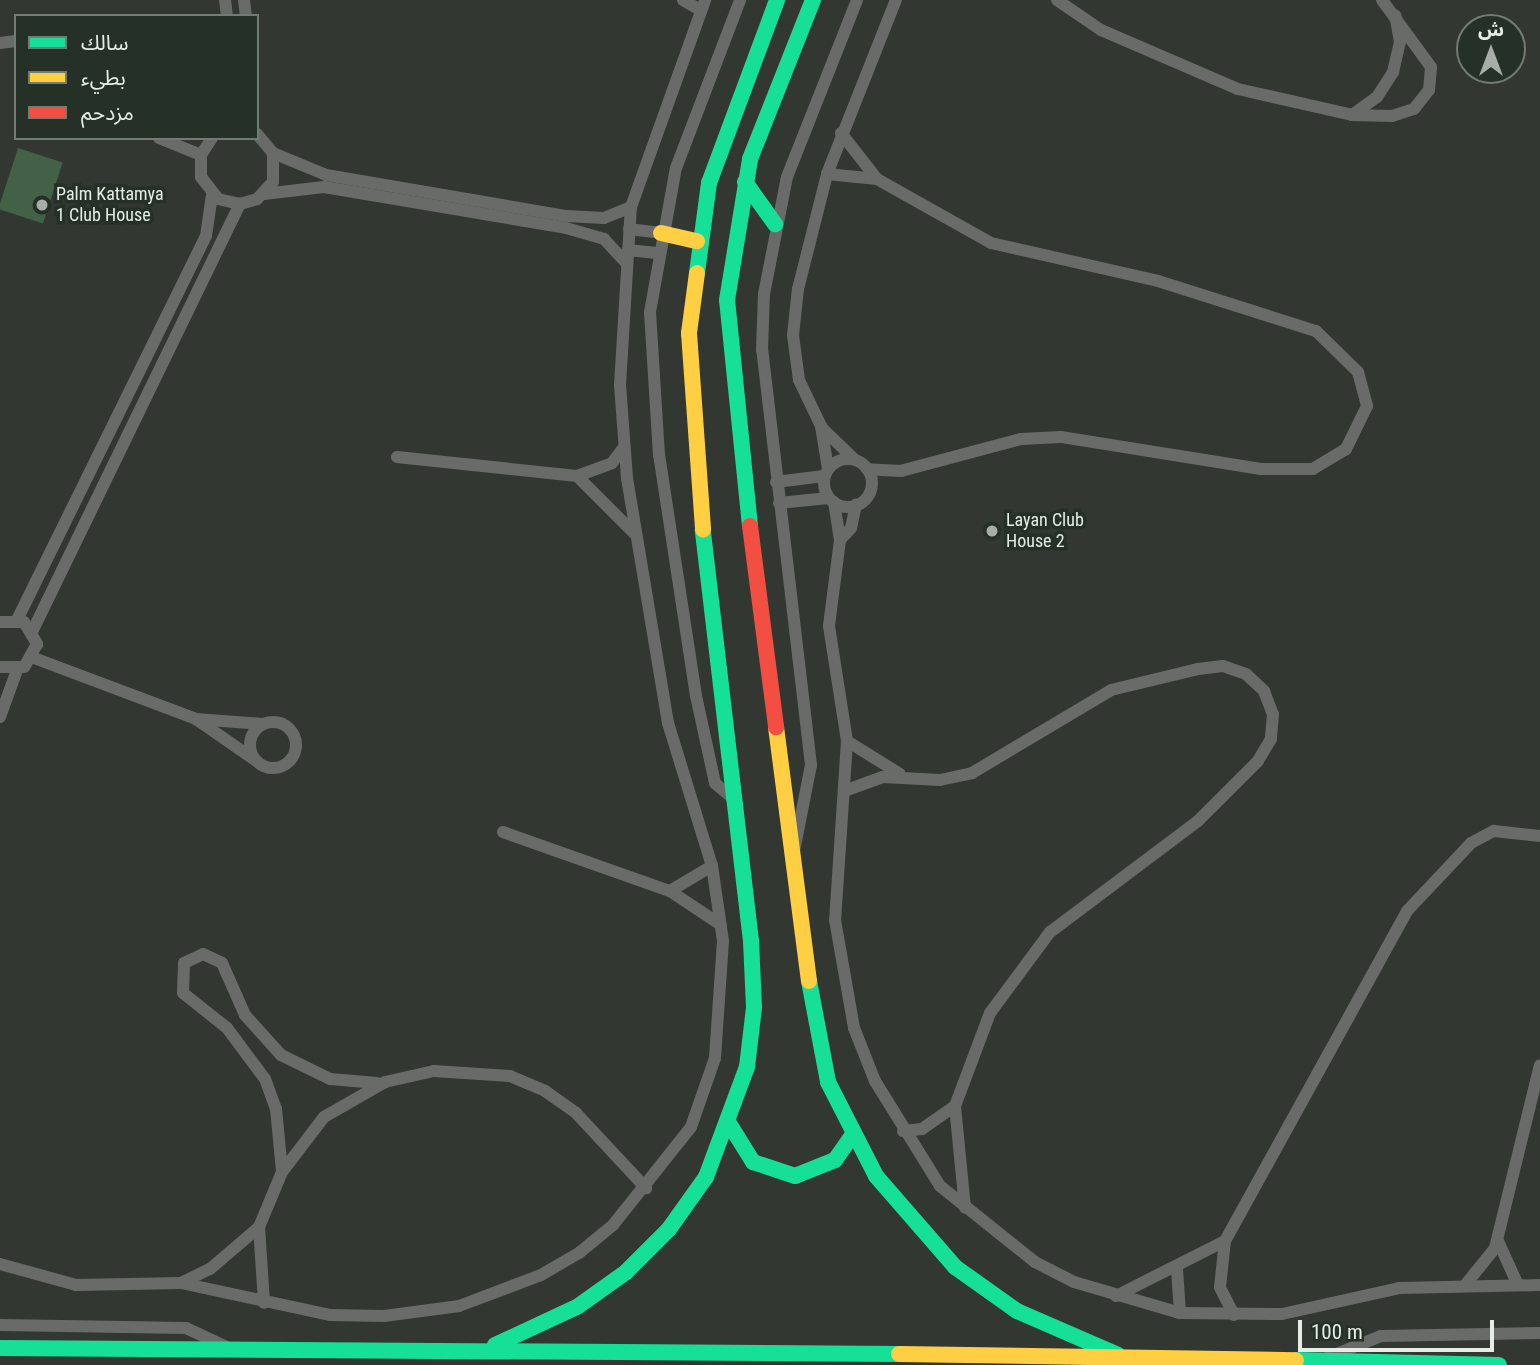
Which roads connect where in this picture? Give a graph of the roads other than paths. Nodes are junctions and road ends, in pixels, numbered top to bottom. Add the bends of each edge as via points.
1 (684, 0) edge
2 (740, 0) edge
3 (777, 0) edge
4 (813, 0) edge
5 (857, 0) edge
6 (896, 0) edge
7 (1057, 0) edge
8 (1382, 0) edge
9 (703, 5) edge
10 (1395, 12) junction
11 (1352, 115) junction
12 (841, 133) junction
13 (259, 136) edge
14 (164, 140) edge
15 (211, 140) edge
16 (274, 153) junction
17 (201, 155) junction
18 (827, 174) junction
19 (877, 179) junction
20 (744, 182) junction
21 (264, 194) junction
22 (212, 195) junction
23 (240, 204) junction
24 (631, 207) junction
25 (579, 224) junction
26 (775, 225) junction
27 (629, 229) junction
28 (661, 233) junction
29 (697, 241) junction
30 (628, 250) junction
31 (657, 253) junction
32 (627, 264) junction
33 (821, 426) junction
34 (624, 447) junction
35 (397, 457) dead end
36 (855, 460) junction
37 (867, 469) junction
38 (901, 471) junction
39 (826, 473) junction
40 (577, 476) junction
41 (776, 482) junction
42 (870, 491) junction
43 (831, 500) junction
44 (779, 503) junction
45 (856, 505) junction
46 (637, 536) junction
47 (840, 540) junction
48 (18, 620) junction
49 (0, 622) edge
50 (33, 630) junction
51 (34, 658) junction
52 (0, 667) edge
53 (17, 670) junction
54 (0, 718) edge
55 (196, 719) junction
56 (262, 724) junction
57 (847, 741) junction
58 (255, 760) junction
59 (907, 777) junction
60 (847, 790) junction
61 (735, 800) junction
62 (503, 832) dead end
63 (1540, 836) edge
64 (792, 855) junction
65 (712, 866) junction
66 (670, 891) junction
67 (721, 925) junction
68 (1540, 1065) edge
69 (385, 1082) junction
70 (955, 1106) junction
71 (730, 1125) junction
72 (904, 1131) junction
73 (852, 1136) junction
74 (282, 1171) junction
75 (957, 1171) junction
76 (935, 1180) junction
77 (646, 1188) junction
78 (965, 1208) junction
79 (259, 1227) junction
80 (1498, 1237) junction
81 (1225, 1241) junction
82 (1193, 1261) junction
83 (0, 1264) edge
84 (1177, 1269) junction
85 (1218, 1271) junction
86 (181, 1283) junction
87 (1466, 1284) junction
88 (1518, 1284) junction
89 (1540, 1285) edge
90 (1116, 1296) junction
91 (264, 1303) junction
92 (1180, 1313) junction
93 (1234, 1315) junction
94 (0, 1325) edge
95 (1540, 1333) edge
96 (0, 1348) edge
97 (485, 1348) junction
98 (231, 1349) junction
99 (766, 1351) junction
100 (1118, 1355) junction
101 (839, 1359) edge
102 (1324, 1359) junction
103 (778, 1365) edge
104 (1499, 1365) edge

1 - 9 street
2 - 28 street via 676,168
3 - 29 street via 724,130
4 - 20 street
5 - 26 street via 799,138
6 - 12 street
7 - 11 street via 1101,30 1238,89
8 - 10 street
9 - 24 street
10 - 11 street via 1400,42 1394,72 1377,97
10 - 11 street via 1431,67 1429,90 1414,109 1392,117
12 - 18 street
12 - 19 street
13 - 16 street
14 - 17 street
15 - 17 street
16 - 21 street via 276,167
16 - 25 street via 326,175
17 - 22 street via 201,177
18 - 19 street
18 - 33 street via 793,335 799,380
19 - 38 street via 991,243 1281,315 1339,351 1358,372 1367,406 1346,449 1313,469 1261,469 1061,437 1021,439
20 - 26 street
20 - 64 street via 731,253 728,353
21 - 23 street
21 - 25 street via 324,187
22 - 23 street
22 - 48 street via 206,236
23 - 50 street
24 - 25 street
24 - 27 street
25 - 32 street via 604,239
26 - 41 street via 762,350
27 - 28 street
27 - 30 street
28 - 29 street
28 - 31 street
29 - 61 street via 689,333 692,434
30 - 31 street
30 - 32 street
31 - 61 street via 650,341 659,455 713,778
32 - 34 street
33 - 36 street
33 - 39 street
34 - 40 street via 604,468
34 - 46 street
35 - 40 street
36 - 37 street
36 - 39 street
37 - 38 street
37 - 42 street
38 - 42 street
39 - 41 street
39 - 43 street
40 - 46 street
41 - 44 street
42 - 45 street
43 - 44 street
43 - 45 street
43 - 47 street
44 - 64 street via 811,765
45 - 47 street via 851,528
46 - 65 street via 668,723
47 - 57 street via 829,626
48 - 49 street
48 - 50 street
50 - 51 street
51 - 53 street
51 - 55 street
52 - 53 street
53 - 54 street
55 - 56 street
55 - 58 street
56 - 58 street via 250,741
56 - 58 street via 286,726 296,749 279,768
57 - 59 street
57 - 60 street
59 - 60 street via 872,779
59 - 70 street via 972,773 1111,691 1198,668 1223,666 1246,674 1264,691 1273,715 1271,739 1258,761 1189,828 1087,898 1017,971 969,1058
60 - 72 street via 833,887 837,930 854,1028
61 - 71 street via 754,1007
62 - 66 street
63 - 81 street via 1494,831 1471,843 1406,911
64 - 73 street via 813,1011 828,1082
65 - 66 street
65 - 67 street
66 - 67 street
67 - 77 street via 722,1014 707,1090 691,1127
68 - 80 street
69 - 74 street via 324,1117
69 - 74 street via 357,1084 304,1070 261,1037 222,963 203,954 184,963 183,993 227,1028 265,1079 278,1119
69 - 77 street via 434,1071 510,1076 576,1113
70 - 72 street via 931,1125
70 - 75 street
71 - 73 street via 753,1162 794,1176 835,1160
71 - 97 street via 706,1177 626,1272 577,1307
72 - 76 street
73 - 100 street via 902,1213 955,1267 1017,1311
74 - 79 street
75 - 76 street
75 - 78 street
76 - 78 street
77 - 91 street via 579,1253 541,1275 459,1306 373,1317
78 - 90 street via 1035,1262
79 - 86 street via 219,1262
79 - 91 street
80 - 87 street via 1490,1259
80 - 88 street
81 - 82 street
81 - 85 street
82 - 84 street
82 - 85 street
83 - 86 street via 76,1285
84 - 90 street
84 - 92 street
85 - 93 street
86 - 91 street
87 - 88 street
87 - 93 street via 1399,1288 1282,1314
88 - 89 street
90 - 92 street
92 - 93 street
94 - 98 street via 186,1328
95 - 102 street via 1381,1336
96 - 98 street
97 - 98 street
97 - 99 street
99 - 101 street
99 - 103 street
100 - 101 street
100 - 102 street
102 - 104 street

